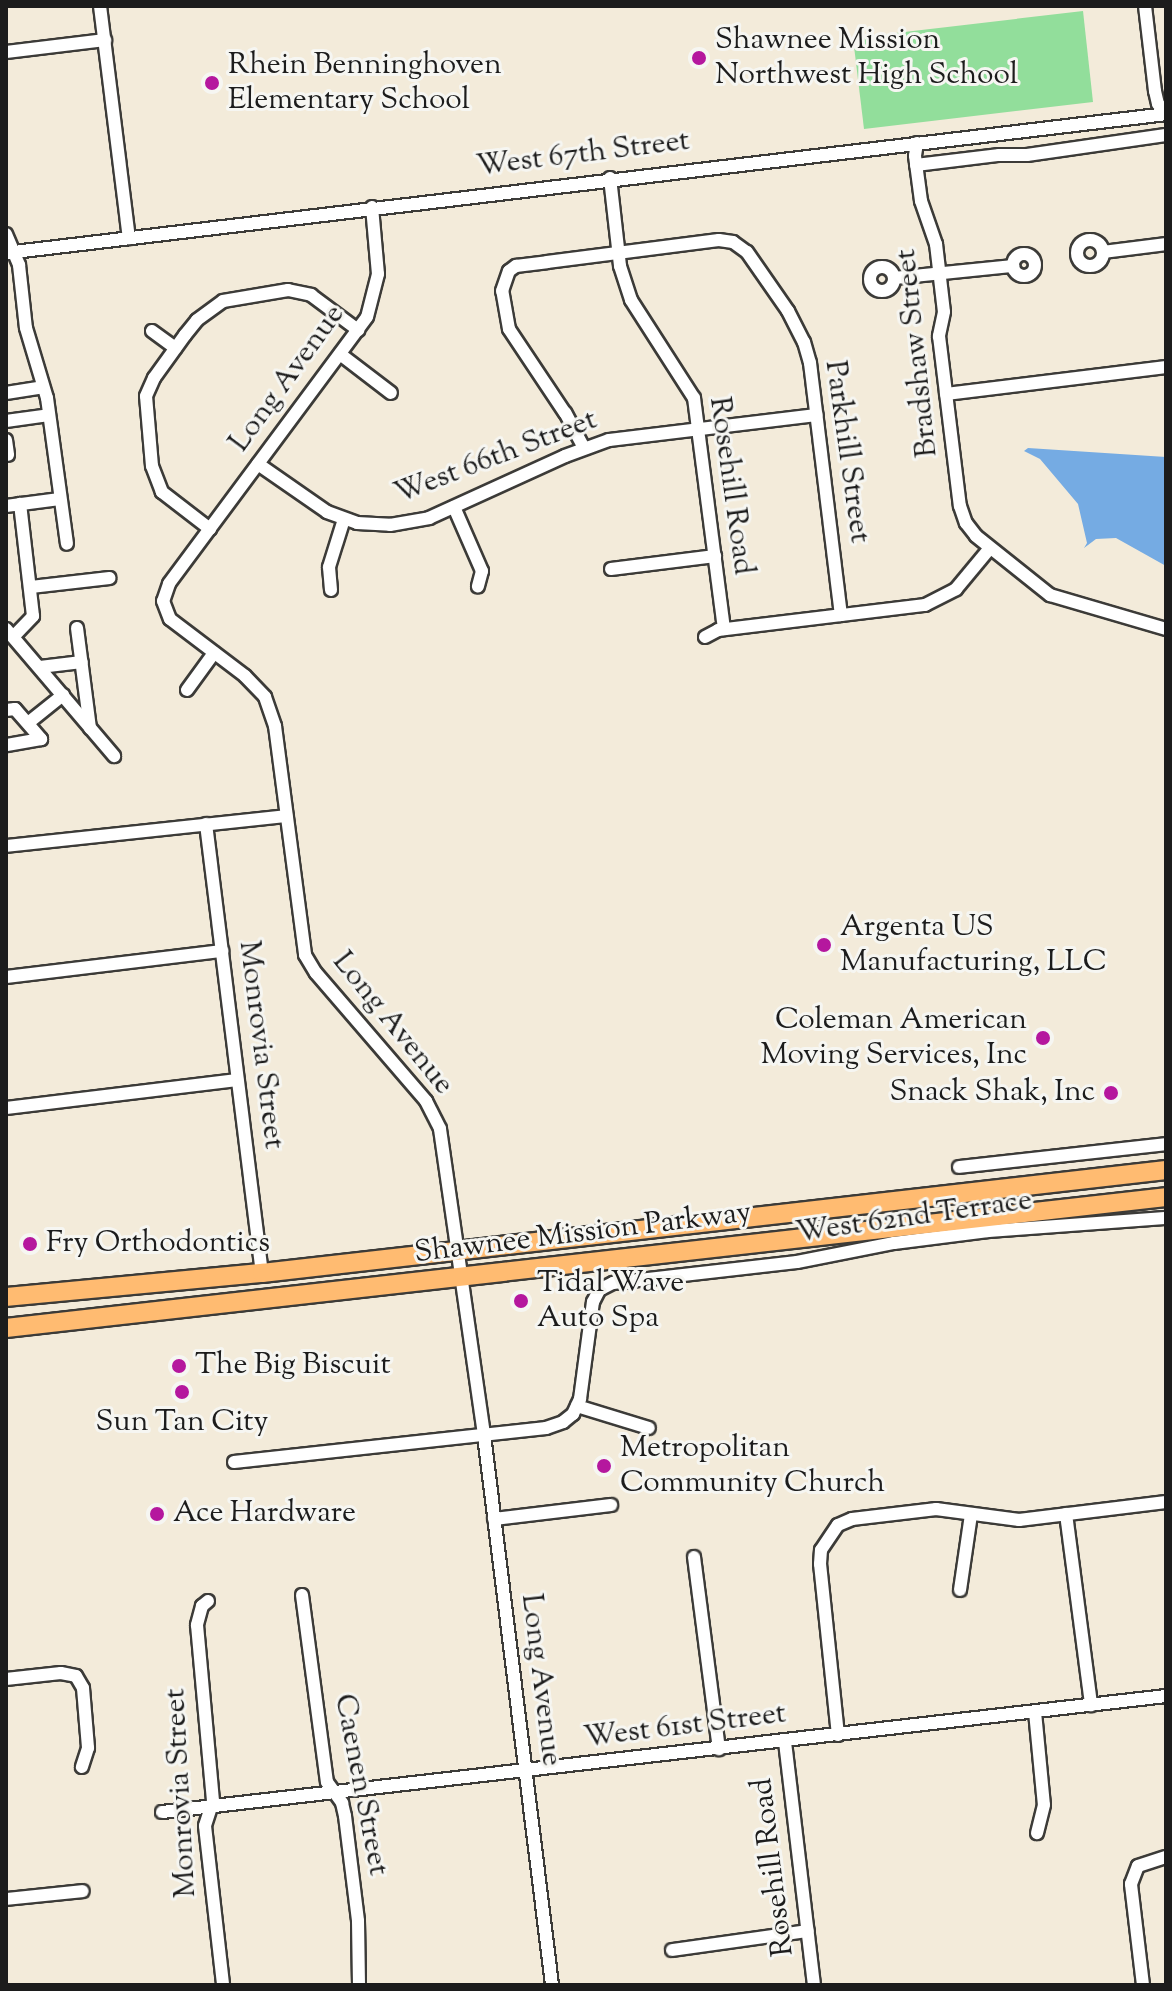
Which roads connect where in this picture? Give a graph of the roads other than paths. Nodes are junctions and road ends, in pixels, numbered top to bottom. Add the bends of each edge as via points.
1 (100, 6) edge
2 (1145, 6) edge
3 (105, 40) junction
4 (6, 52) edge
5 (1166, 113) edge
6 (1166, 135) edge
7 (917, 143) junction
8 (916, 165) junction
9 (610, 178) junction
10 (372, 207) junction
11 (6, 234) edge
12 (129, 238) junction
13 (1166, 244) edge
14 (1103, 252) dead end
15 (9, 253) edge
16 (619, 253) junction
17 (1013, 266) dead end
18 (939, 273) junction
19 (894, 278) dead end
20 (358, 330) junction
21 (152, 331) dead end
22 (175, 348) junction
23 (340, 354) junction
24 (1166, 367) edge
25 (43, 387) junction
26 (6, 393) edge
27 (391, 393) dead end
28 (946, 394) junction
29 (49, 415) junction
30 (817, 415) junction
31 (6, 421) edge
32 (700, 429) junction
33 (6, 440) edge
34 (584, 448) junction
35 (8, 455) edge
36 (258, 464) junction
37 (60, 499) junction
38 (20, 504) junction
39 (6, 506) edge
40 (454, 507) junction
41 (344, 519) junction
42 (210, 529) junction
43 (67, 544) dead end
44 (990, 548) junction
45 (715, 556) junction
46 (611, 569) dead end
47 (109, 578) dead end
48 (478, 586) dead end
49 (31, 587) junction
50 (331, 590) dead end
51 (841, 615) junction
52 (77, 628) dead end
53 (724, 629) junction
54 (1166, 629) edge
55 (10, 633) edge
56 (705, 637) dead end
57 (214, 653) junction
58 (82, 662) junction
59 (40, 667) junction
60 (187, 690) dead end
61 (63, 695) junction
62 (6, 710) edge
63 (28, 723) junction
64 (90, 728) junction
65 (6, 745) edge
66 (114, 756) dead end
67 (286, 816) junction
68 (206, 824) junction
69 (6, 846) edge
70 (222, 951) junction
71 (6, 977) edge
72 (237, 1080) junction
73 (6, 1108) edge
74 (1166, 1144) edge
75 (959, 1167) dead end
76 (1161, 1170) edge
77 (1166, 1197) edge
78 (1125, 1202) junction
79 (775, 1214) junction
80 (742, 1218) junction
81 (1166, 1218) edge
82 (748, 1243) junction
83 (705, 1248) junction
84 (458, 1250) junction
85 (262, 1273) junction
86 (462, 1277) junction
87 (6, 1297) edge
88 (6, 1328) edge
89 (577, 1406) junction
90 (649, 1428) dead end
91 (484, 1435) junction
92 (234, 1462) dead end
93 (1166, 1502) edge
94 (611, 1505) dead end
95 (1066, 1514) junction
96 (971, 1515) junction
97 (494, 1519) junction
98 (694, 1557) dead end
99 (960, 1590) dead end
100 (302, 1595) dead end
101 (208, 1601) dead end
102 (6, 1679) edge
103 (1166, 1696) edge
104 (1091, 1705) junction
105 (1035, 1712) junction
106 (838, 1735) junction
107 (785, 1742) junction
108 (719, 1749) junction
109 (82, 1767) dead end
110 (526, 1771) junction
111 (335, 1794) junction
112 (209, 1808) junction
113 (162, 1812) dead end
114 (1037, 1833) dead end
115 (1166, 1857) edge
116 (83, 1891) dead end
117 (6, 1899) edge
118 (808, 1931) junction
119 (672, 1950) dead end
120 (223, 1985) edge
121 (359, 1985) edge
122 (552, 1985) edge
123 (814, 1985) edge
124 (1143, 1985) edge

1 - 3 street
2 - 5 street via 1155,91
3 - 4 street
3 - 12 street
5 - 7 street, West 67th Street
6 - 8 street
7 - 8 street, Bradshaw Street
7 - 9 street, West 67th Street
8 - 18 street, Bradshaw Street
9 - 10 street, West 67th Street
9 - 16 street, Rosehill Road
10 - 12 street, West 67th Street
10 - 20 street, Long Avenue via 378,274 372,307
11 - 15 street
12 - 15 street, West 67th Street
13 - 14 street
15 - 25 street via 19,265 26,328
16 - 30 street, Parkhill Street via 721,240 747,252 804,342
16 - 32 street, Rosehill Road via 631,300 687,382
16 - 34 street, Parkhill Street via 516,266 503,281 505,314 515,342
17 - 18 street
18 - 19 street
18 - 28 street, Bradshaw Street
20 - 22 street via 311,295 278,291 223,301 197,320
20 - 23 street, Long Avenue
21 - 22 street
22 - 42 street via 146,396 153,475 162,492
23 - 27 street
23 - 36 street, Long Avenue
24 - 28 street
25 - 26 street
25 - 29 street
28 - 44 street, Bradshaw Street via 960,506 966,523
29 - 31 street
29 - 37 street
30 - 32 street, West 66th Street
30 - 51 street, Parkhill Street
32 - 34 street, West 66th Street
32 - 45 street, Rosehill Road
33 - 35 street
34 - 40 street, West 66th Street
36 - 41 street, West 66th Street via 318,508
36 - 42 street, Long Avenue
37 - 38 street
37 - 43 street
38 - 39 street
38 - 49 street
40 - 41 street, West 66th Street via 390,525
40 - 48 street via 482,571
41 - 50 street via 329,567
42 - 57 street, Long Avenue via 169,584 163,601 170,619
44 - 51 street via 944,597 925,605
44 - 54 street, Bradshaw Street via 1060,600
45 - 46 street
45 - 53 street, Rosehill Road
47 - 49 street
49 - 55 street via 33,616
51 - 53 street
52 - 58 street
53 - 56 street
55 - 59 street
57 - 60 street
57 - 67 street, Long Avenue via 265,697 274,718
58 - 59 street
58 - 64 street
59 - 61 street
61 - 63 street
61 - 64 street
62 - 63 street via 15,709
63 - 65 street via 41,739
64 - 66 street
67 - 68 street
67 - 84 street, Long Avenue via 305,955 435,1115 444,1142
68 - 69 street
68 - 70 street, Monrovia Street
70 - 71 street
70 - 72 street, Monrovia Street
72 - 73 street
72 - 85 street, Monrovia Street
74 - 75 street
76 - 78 highway
76 - 79 highway, Shawnee Mission Parkway
77 - 78 highway, Shawnee Mission Parkway
78 - 82 highway, Shawnee Mission Parkway
79 - 80 highway, Shawnee Mission Parkway
79 - 82 highway via 755,1229
80 - 83 highway
80 - 84 highway, Shawnee Mission Parkway
81 - 89 street, West 62nd Terrace via 988,1231 797,1262 613,1283 599,1290 593,1302
82 - 83 highway, Shawnee Mission Parkway
83 - 86 highway, Shawnee Mission Parkway
84 - 85 highway, Shawnee Mission Parkway
84 - 86 street, Long Avenue
85 - 87 highway, Shawnee Mission Parkway
86 - 88 highway, Shawnee Mission Parkway
86 - 91 street, Long Avenue
89 - 90 street
89 - 91 street via 555,1426
91 - 92 street
91 - 97 street, Long Avenue
93 - 95 street
94 - 97 street
95 - 96 street via 1019,1520
95 - 104 street
96 - 99 street
96 - 106 street via 936,1509 852,1519 830,1534 820,1564
97 - 110 street, Long Avenue
98 - 108 street
100 - 111 street, Caenen Street via 327,1782
101 - 112 street, Monrovia Street via 197,1625 213,1801
102 - 109 street via 76,1676 83,1688 88,1748
103 - 104 street, West 61st Street
104 - 105 street, West 61st Street
105 - 106 street, West 61st Street
105 - 114 street via 1044,1805
106 - 107 street, West 61st Street
107 - 108 street, West 61st Street
107 - 118 street, Rosehill Road
108 - 110 street, West 61st Street
110 - 111 street, West 61st Street
110 - 122 street, Long Avenue
111 - 112 street, West 61st Street
111 - 121 street, Caenen Street via 345,1816 358,1921
112 - 113 street, West 61st Street
112 - 120 street, Monrovia Street via 205,1840
115 - 124 street via 1138,1866 1131,1884
116 - 117 street
118 - 119 street
118 - 123 street, Rosehill Road

